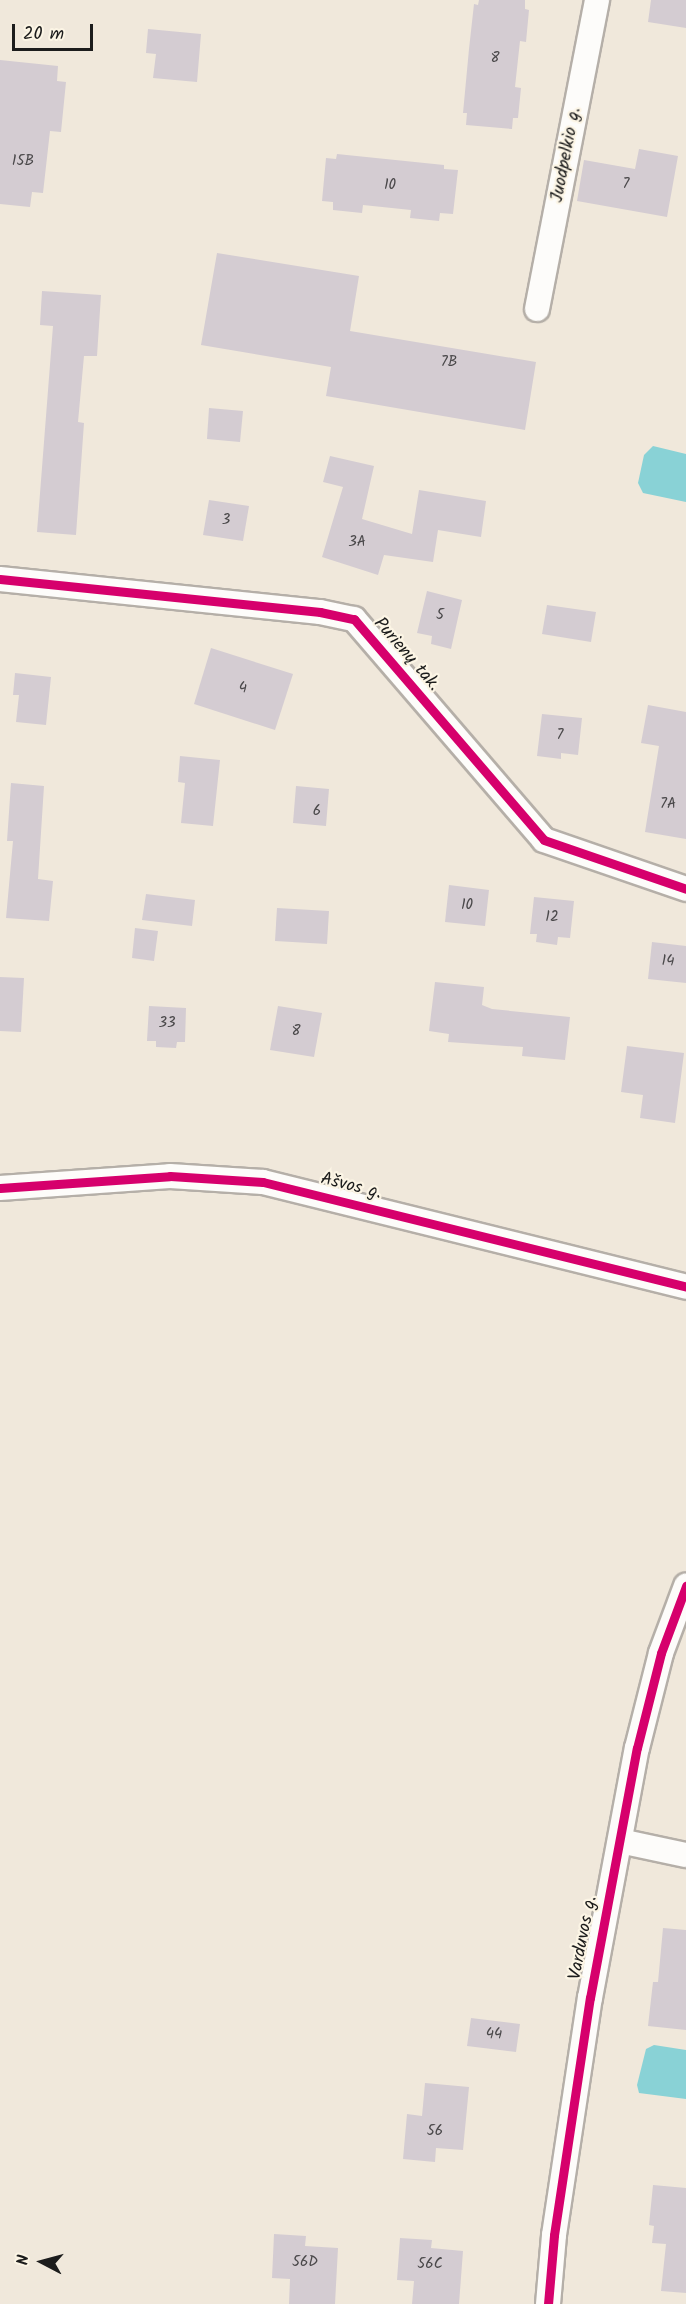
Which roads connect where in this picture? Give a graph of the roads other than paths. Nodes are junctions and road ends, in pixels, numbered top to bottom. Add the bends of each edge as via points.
1 (597, 0) edge
2 (537, 309) dead end
3 (0, 579) edge
4 (686, 889) edge
5 (0, 1188) edge
6 (686, 1287) edge
7 (686, 1586) edge
8 (620, 1841) junction
9 (686, 1855) edge
10 (548, 2304) edge

1 - 2 street, Juodpelkio g.
3 - 4 street, Purienų tak. via 320,612 354,619 544,840
5 - 6 street, Ašvos g. via 170,1176 263,1182
7 - 8 street, Varduvos g. via 661,1653 637,1748
8 - 9 street
8 - 10 street, Varduvos g. via 586,2021 554,2235

